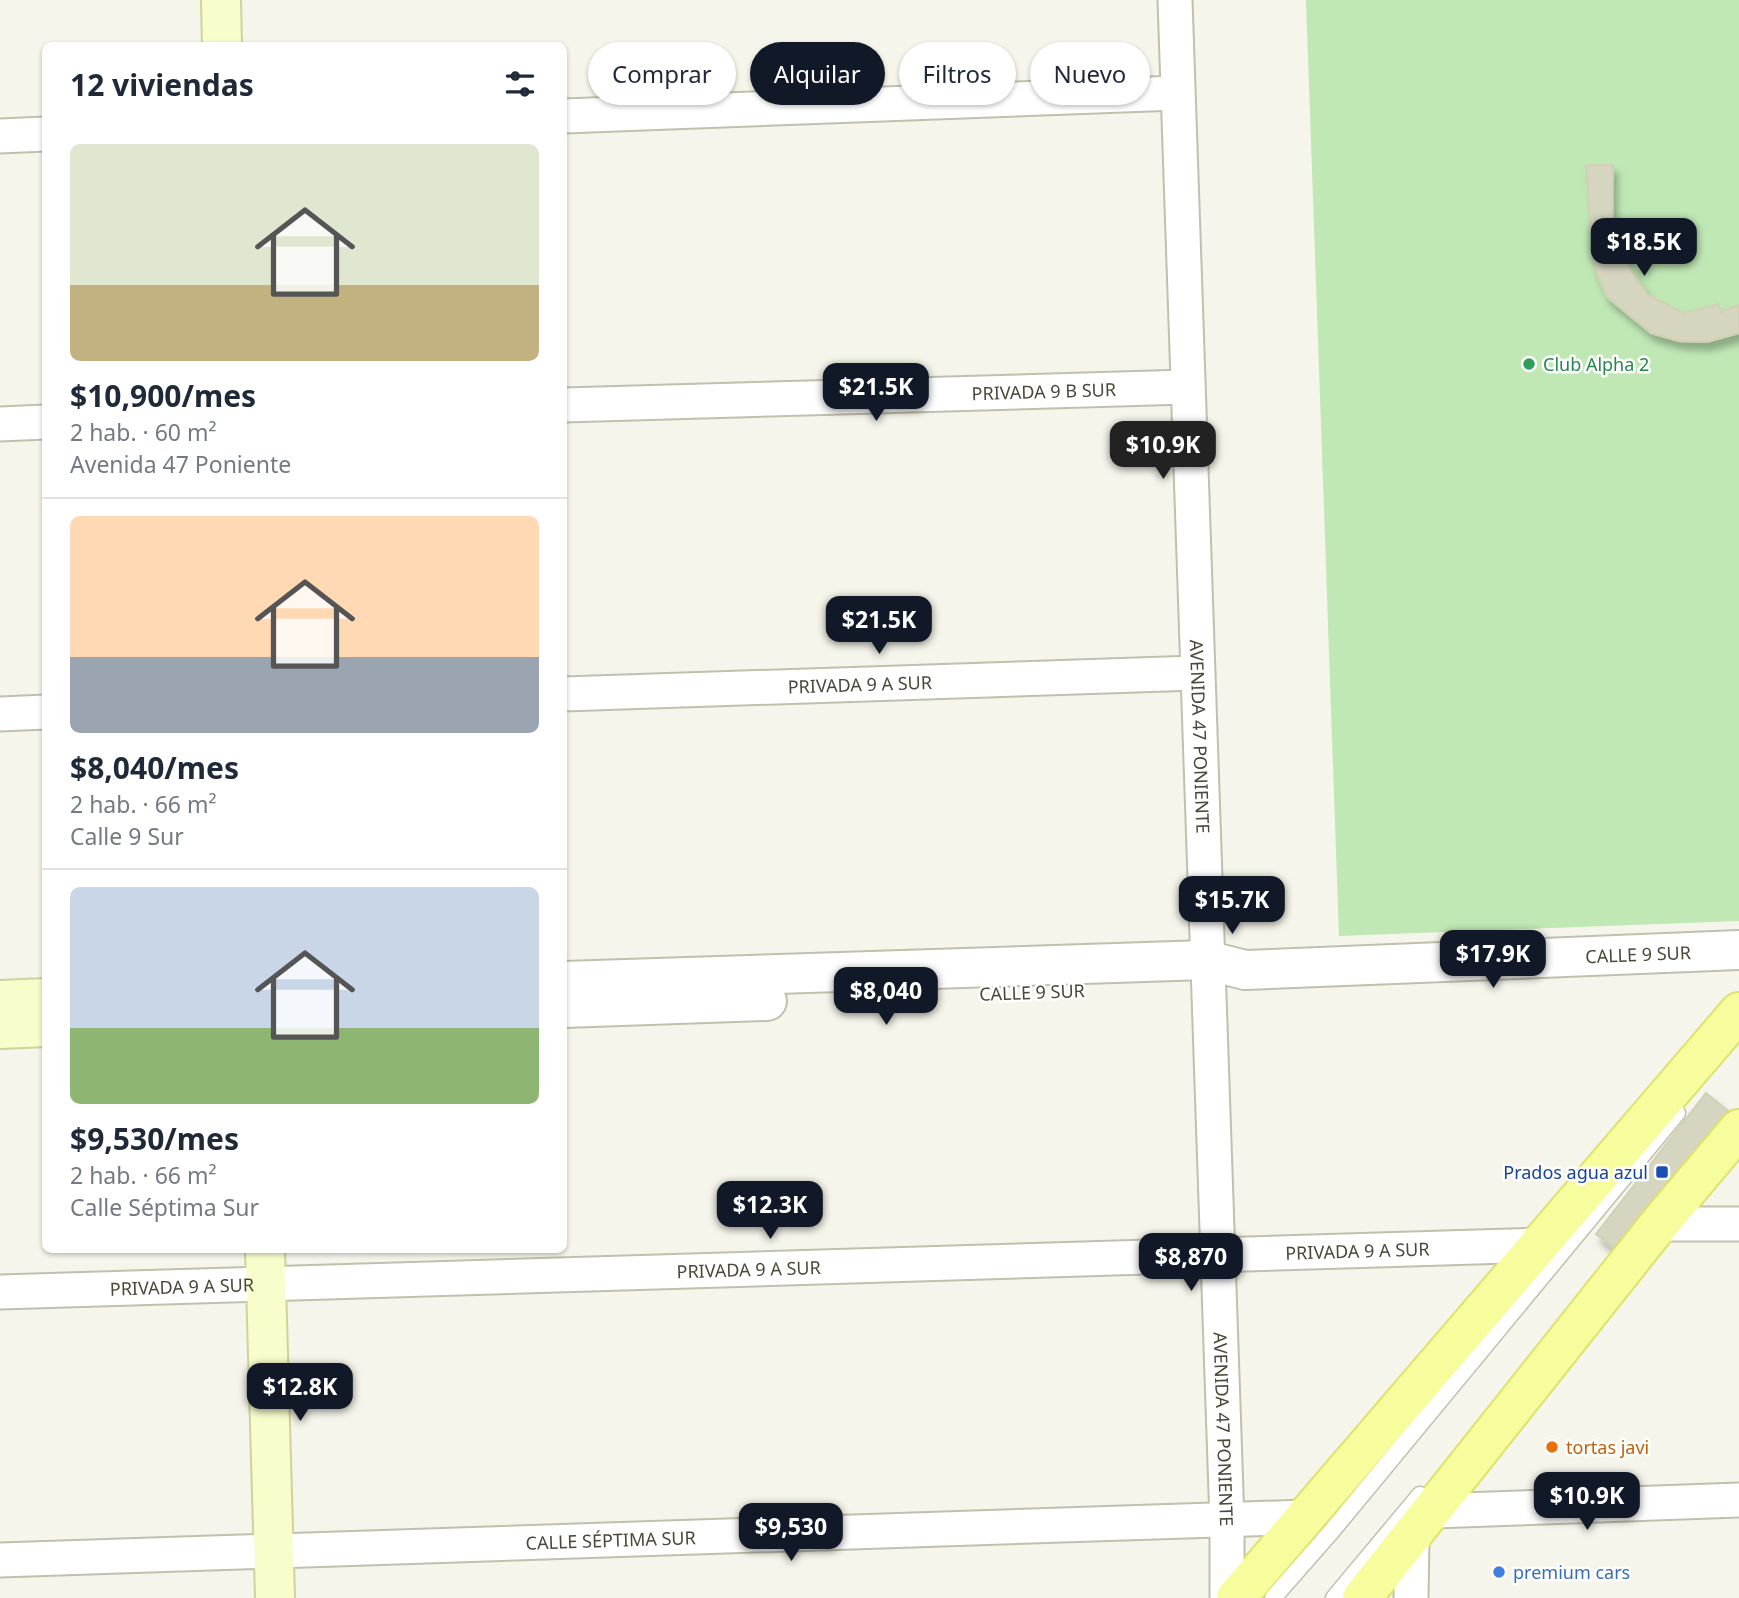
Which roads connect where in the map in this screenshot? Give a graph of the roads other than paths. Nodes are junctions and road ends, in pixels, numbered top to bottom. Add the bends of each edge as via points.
1 (221, 0) edge
2 (1175, 0) edge
3 (222, 42) edge
4 (1177, 93) junction
5 (567, 116) edge
6 (42, 134) edge
7 (0, 136) edge
8 (1187, 387) junction
9 (567, 405) edge
10 (42, 422) edge
11 (0, 424) edge
12 (1196, 673) junction
13 (567, 694) edge
14 (42, 712) edge
15 (0, 714) edge
16 (1739, 950) edge
17 (1206, 973) junction
18 (567, 981) edge
19 (42, 998) edge
20 (0, 1000) edge
21 (567, 1008) edge
22 (1739, 1012) edge
23 (42, 1027) edge
24 (0, 1029) edge
25 (1686, 1102) dead end
26 (1739, 1112) edge
27 (1739, 1129) edge
28 (1659, 1224) junction
29 (1739, 1224) edge
30 (1541, 1245) junction
31 (1217, 1255) junction
32 (265, 1266) edge
33 (0, 1292) edge
34 (1466, 1440) dead end
35 (1739, 1500) edge
36 (1425, 1511) junction
37 (1306, 1517) junction
38 (1227, 1522) junction
39 (274, 1552) junction
40 (0, 1560) edge
41 (275, 1598) edge
42 (1227, 1598) edge
43 (1236, 1598) edge
44 (1273, 1598) edge
45 (1334, 1598) edge
46 (1362, 1598) edge
47 (1411, 1598) edge

1 - 3 main road
2 - 4 street, AVENIDA 47 PONIENTE
4 - 5 street
4 - 8 street, AVENIDA 47 PONIENTE
6 - 7 street
8 - 9 street, PRIVADA 9 B SUR
8 - 12 street, AVENIDA 47 PONIENTE
10 - 11 street
12 - 13 street, PRIVADA 9 A SUR
12 - 17 street, AVENIDA 47 PONIENTE
14 - 15 street
16 - 17 street, CALLE 9 SUR
17 - 18 street, CALLE 9 SUR
17 - 21 street, CALLE 9 SUR
17 - 31 street, AVENIDA 47 PONIENTE
19 - 20 main road
22 - 30 main road
23 - 24 main road
25 - 44 lane
26 - 34 lane
27 - 28 main road
28 - 29 street
28 - 36 main road
30 - 31 street, PRIVADA 9 A SUR
30 - 37 main road
31 - 32 street, PRIVADA 9 A SUR
31 - 38 street, AVENIDA 47 PONIENTE
32 - 33 street, PRIVADA 9 A SUR
32 - 39 main road
35 - 36 street
36 - 45 lane
36 - 46 main road
36 - 47 street
37 - 38 street, CALLE SÉPTIMA SUR
37 - 43 main road
38 - 39 street, CALLE SÉPTIMA SUR
38 - 42 street, AVENIDA 47 PONIENTE
39 - 40 street, CALLE SÉPTIMA SUR
39 - 41 main road

